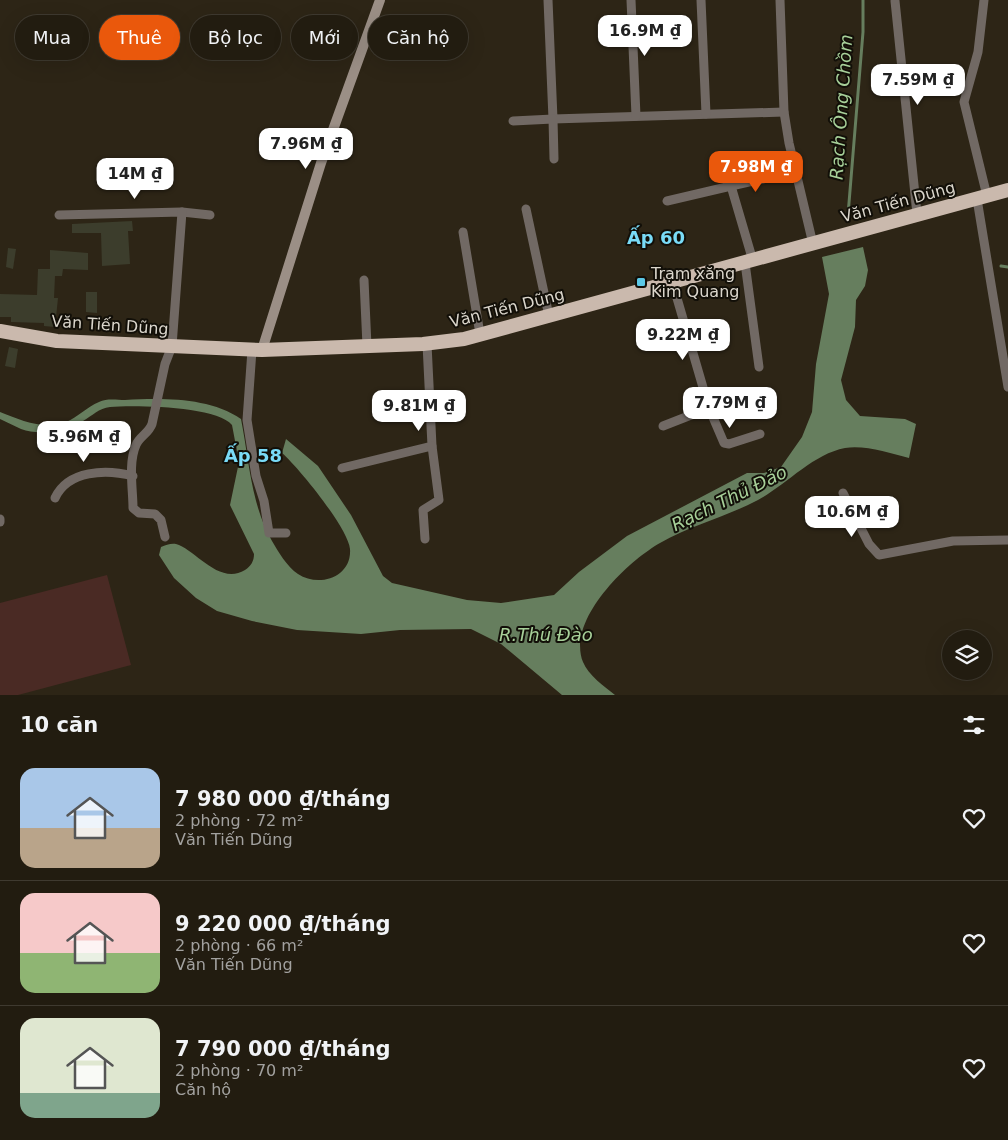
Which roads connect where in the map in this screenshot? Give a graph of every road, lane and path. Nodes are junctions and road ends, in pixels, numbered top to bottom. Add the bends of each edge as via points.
1 (548, 0) edge
2 (631, 0) edge
3 (701, 0) edge
4 (780, 0) edge
5 (984, 0) edge
6 (378, 1) edge
7 (895, 1) edge
8 (784, 112) junction
9 (706, 114) junction
10 (636, 116) junction
11 (553, 120) junction
12 (513, 121) dead end
13 (554, 159) dead end
14 (776, 176) dead end
15 (731, 186) junction
16 (1008, 190) edge
17 (982, 197) junction
18 (667, 201) dead end
19 (526, 209) dead end
20 (182, 212) junction
21 (917, 214) junction
22 (60, 215) dead end
23 (210, 215) dead end
24 (463, 232) dead end
25 (813, 244) junction
26 (749, 262) junction
27 (364, 280) dead end
28 (672, 281) junction
29 (549, 316) junction
30 (0, 331) edge
31 (480, 334) junction
32 (428, 344) junction
33 (172, 346) junction
34 (367, 346) junction
35 (257, 350) junction
36 (759, 367) dead end
37 (1008, 387) edge
38 (709, 408) junction
39 (663, 426) dead end
40 (760, 434) dead end
41 (432, 446) junction
42 (342, 468) dead end
43 (133, 476) junction
44 (843, 493) dead end
45 (55, 498) dead end
46 (286, 533) dead end
47 (165, 537) dead end
48 (425, 539) dead end
49 (1008, 540) edge

1 - 11 street
2 - 10 street
3 - 9 street
4 - 8 street
5 - 17 street via 978,52 964,102
6 - 35 main road
7 - 21 street
8 - 9 street
8 - 25 street
9 - 10 street
10 - 11 street
11 - 12 street
11 - 13 street
14 - 15 street
15 - 18 street
15 - 26 street
16 - 17 highway, Văn Tiến Dũng
17 - 21 highway, Văn Tiến Dũng
17 - 37 street
19 - 29 street
20 - 22 street
20 - 23 street
20 - 33 street
21 - 25 highway, Văn Tiến Dũng
24 - 31 street
25 - 26 highway, Văn Tiến Dũng
26 - 28 highway, Văn Tiến Dũng
26 - 36 street
27 - 34 street
28 - 29 highway, Văn Tiến Dũng
28 - 38 street
29 - 31 highway, Văn Tiến Dũng
30 - 33 highway, Văn Tiến Dũng via 56,341
31 - 32 highway, Văn Tiến Dũng
32 - 34 highway, Văn Tiến Dũng
32 - 41 street
33 - 35 highway, Văn Tiến Dũng
33 - 43 street via 164,364 150,430 136,444
34 - 35 highway, Văn Tiến Dũng
35 - 46 street via 247,420 269,533
38 - 39 street
38 - 40 street via 724,443
41 - 42 street
41 - 48 street via 439,500 423,510
43 - 45 street via 101,472 82,476 63,484
43 - 47 street via 133,508 139,513 155,514 161,520
44 - 49 street via 876,554 954,541

